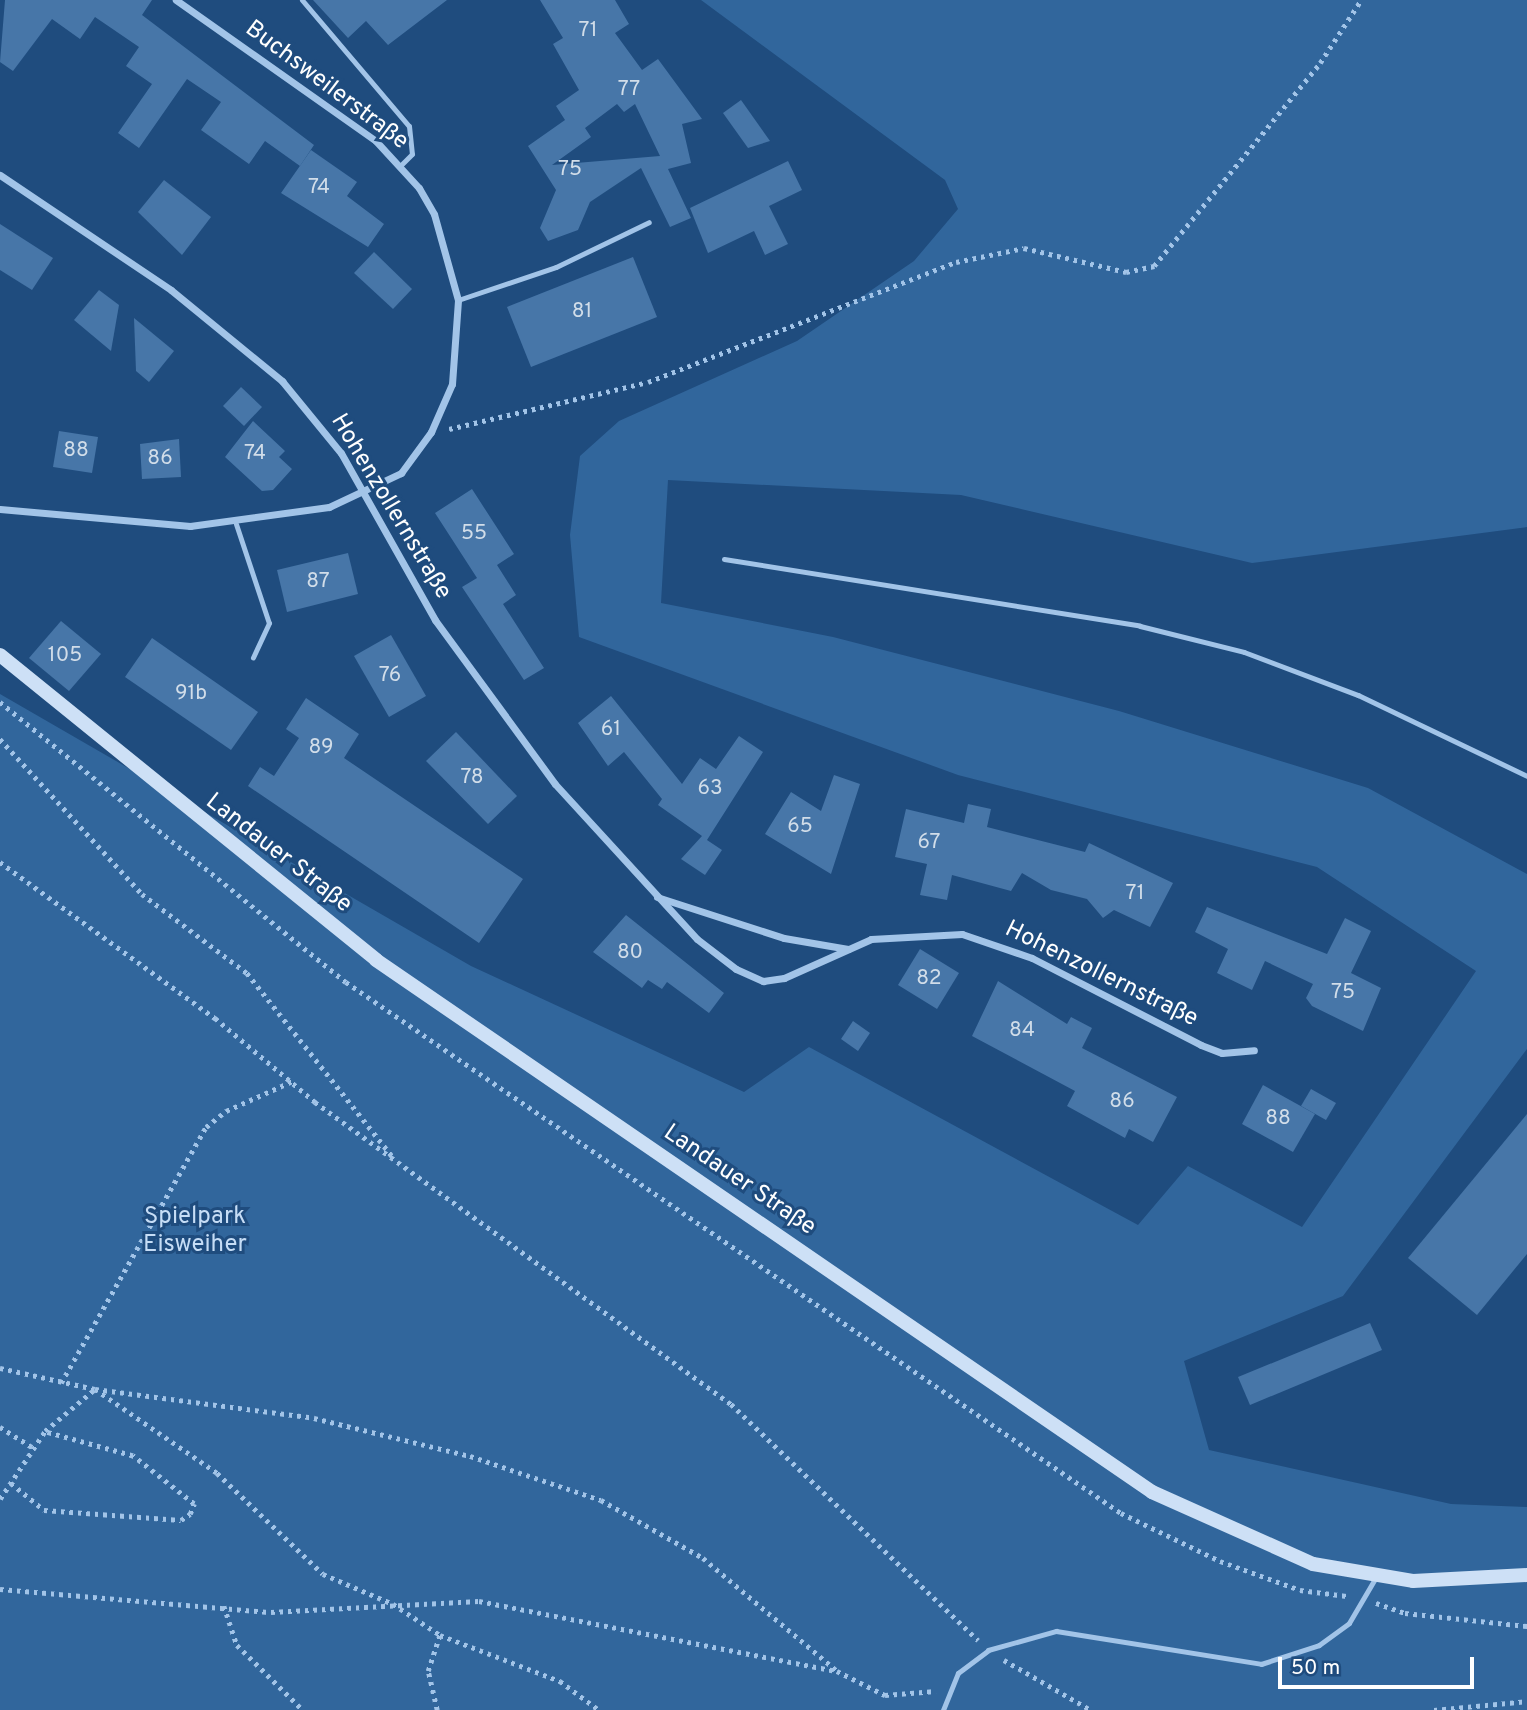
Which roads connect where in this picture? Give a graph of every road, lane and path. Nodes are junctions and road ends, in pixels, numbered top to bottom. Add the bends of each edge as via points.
1 (176, 0) edge
2 (302, 0) edge
3 (1361, 0) edge
4 (401, 165) junction
5 (0, 175) edge
6 (649, 222) dead end
7 (458, 300) junction
8 (430, 432) junction
9 (363, 495) junction
10 (0, 509) edge
11 (236, 524) junction
12 (724, 559) dead end
13 (0, 655) edge
14 (253, 657) dead end
15 (0, 739) edge
16 (1527, 776) edge
17 (0, 862) edge
18 (654, 896) junction
19 (848, 949) junction
20 (1254, 1050) dead end
21 (295, 1080) junction
22 (398, 1163) junction
23 (0, 1368) edge
24 (61, 1383) junction
25 (95, 1389) junction
26 (0, 1427) edge
27 (45, 1431) junction
28 (32, 1447) junction
29 (11, 1483) junction
30 (0, 1499) edge
31 (1527, 1575) edge
32 (1376, 1577) junction
33 (0, 1589) edge
34 (393, 1604) junction
35 (224, 1606) junction
36 (440, 1635) junction
37 (988, 1650) junction
38 (837, 1671) junction
39 (949, 1690) junction
40 (1527, 1701) edge
41 (303, 1710) edge
42 (437, 1710) edge
43 (599, 1710) edge
44 (943, 1710) edge
45 (1091, 1710) edge
46 (1434, 1710) edge

1 - 4 street, Buchsweilerstraße via 322,101
2 - 4 lane via 409,126 412,154
3 - 8 path via 1320,62 1154,266 1126,272 1024,248 956,262 648,382
4 - 7 street, Buchsweilerstraße via 434,214
5 - 9 street, Hohenzollernstraße via 225,331 319,423
6 - 7 lane via 556,267
7 - 8 street, Buchsweilerstraße via 458,358
8 - 9 street, Buchsweilerstraße via 401,472
9 - 11 street, Buchsweilerstraße
9 - 18 street, Hohenzollernstraße via 394,555 492,701
10 - 11 street, Buchsweilerstraße via 154,526
11 - 14 lane via 269,624
12 - 16 lane via 1140,626 1244,652 1370,700
13 - 32 main road, Landauer Straße via 376,960 1153,1492 1313,1564
15 - 22 path via 142,894 247,973
17 - 21 path
18 - 19 street, Hohenzollernstraße via 784,938
18 - 19 street, Hohenzollernstraße via 696,939 749,977 784,978
19 - 20 street, Hohenzollernstraße via 912,932 962,934 1032,958 1201,1045 1222,1053
21 - 22 path
21 - 24 path via 226,1111 206,1127
22 - 37 path via 731,1404
23 - 24 path
24 - 25 path
25 - 27 path
25 - 34 path via 217,1473 323,1574
25 - 38 path via 314,1418 470,1456 601,1500 703,1558
26 - 28 path
27 - 28 path
27 - 29 path via 133,1456 194,1504 190,1514 181,1520 44,1510
28 - 29 path
29 - 30 path
31 - 32 main road, Landauer Straße
32 - 37 lane via 1349,1623 1319,1645 1261,1664 1056,1631
33 - 35 path
34 - 35 path via 271,1612
34 - 36 path
34 - 38 path via 479,1601
35 - 41 path via 237,1644
36 - 42 path via 428,1671
36 - 43 path via 560,1681
37 - 39 lane
37 - 45 path
38 - 39 path via 885,1695
39 - 44 lane
40 - 46 path

